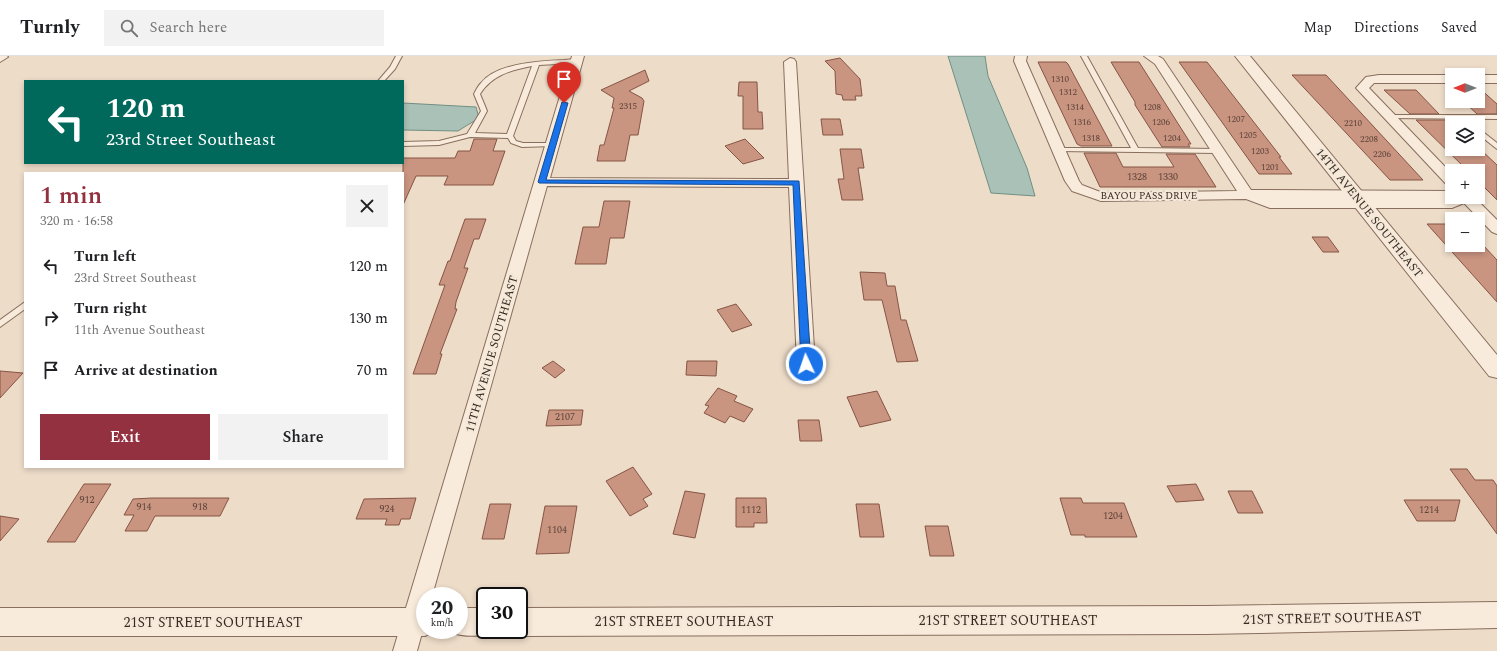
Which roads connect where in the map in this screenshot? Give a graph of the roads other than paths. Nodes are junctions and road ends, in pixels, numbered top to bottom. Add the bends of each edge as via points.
1 (399, 56) edge
2 (1021, 56) edge
3 (1084, 56) edge
4 (1150, 56) edge
5 (1242, 56) edge
6 (0, 57) edge
7 (577, 59) edge
8 (0, 60) edge
9 (790, 62) dead end
10 (536, 64) junction
11 (1445, 79) edge
12 (1485, 79) edge
13 (382, 80) edge
14 (1496, 80) edge
15 (1389, 117) junction
16 (1445, 117) edge
17 (1485, 117) edge
18 (1497, 117) edge
19 (470, 135) junction
20 (510, 136) junction
21 (1485, 136) edge
22 (404, 144) edge
23 (552, 145) junction
24 (1497, 147) edge
25 (1058, 150) junction
26 (1136, 150) junction
27 (1217, 150) junction
28 (1445, 175) edge
29 (542, 182) junction
30 (796, 183) junction
31 (1247, 195) junction
32 (1445, 195) edge
33 (1357, 198) junction
34 (1445, 204) edge
35 (1472, 204) edge
36 (1497, 229) edge
37 (24, 307) edge
38 (0, 324) edge
39 (806, 364) dead end
40 (1497, 370) edge
41 (429, 587) edge
42 (1497, 615) edge
43 (0, 622) edge
44 (416, 622) edge
45 (528, 622) edge
46 (416, 628) edge
47 (405, 651) edge

1 - 13 lane via 393,68
2 - 25 street, BAYOU PASS DRIVE via 1020,60
3 - 26 lane
4 - 27 street via 1159,62
5 - 33 street, 14TH AVENUE SOUTHEAST
6 - 8 lane via 5,57
7 - 10 lane
7 - 23 street, 11TH AVENUE SOUTHEAST
9 - 30 street
10 - 19 lane via 498,74 481,86 477,94 484,110
10 - 20 lane
11 - 15 street via 1370,80 1362,88
12 - 14 street
15 - 16 lane
15 - 28 street
17 - 18 lane
19 - 20 lane
19 - 22 lane via 439,143
20 - 23 lane via 513,142 522,144
21 - 24 lane
23 - 29 street, 11TH AVENUE SOUTHEAST
25 - 26 lane
25 - 31 street, BAYOU PASS DRIVE via 1072,181 1078,188 1101,197
26 - 27 lane
27 - 31 street
29 - 30 street
29 - 41 street, 11TH AVENUE SOUTHEAST
30 - 39 street
31 - 33 street, BAYOU PASS DRIVE
32 - 33 street, BAYOU PASS DRIVE
33 - 34 street, BAYOU PASS DRIVE
33 - 40 street, 14TH AVENUE SOUTHEAST
35 - 36 street
37 - 38 lane
42 - 45 street, 21ST STREET SOUTHEAST via 1206,620
43 - 44 street, 21ST STREET SOUTHEAST
46 - 47 street, 11TH AVENUE SOUTHEAST

